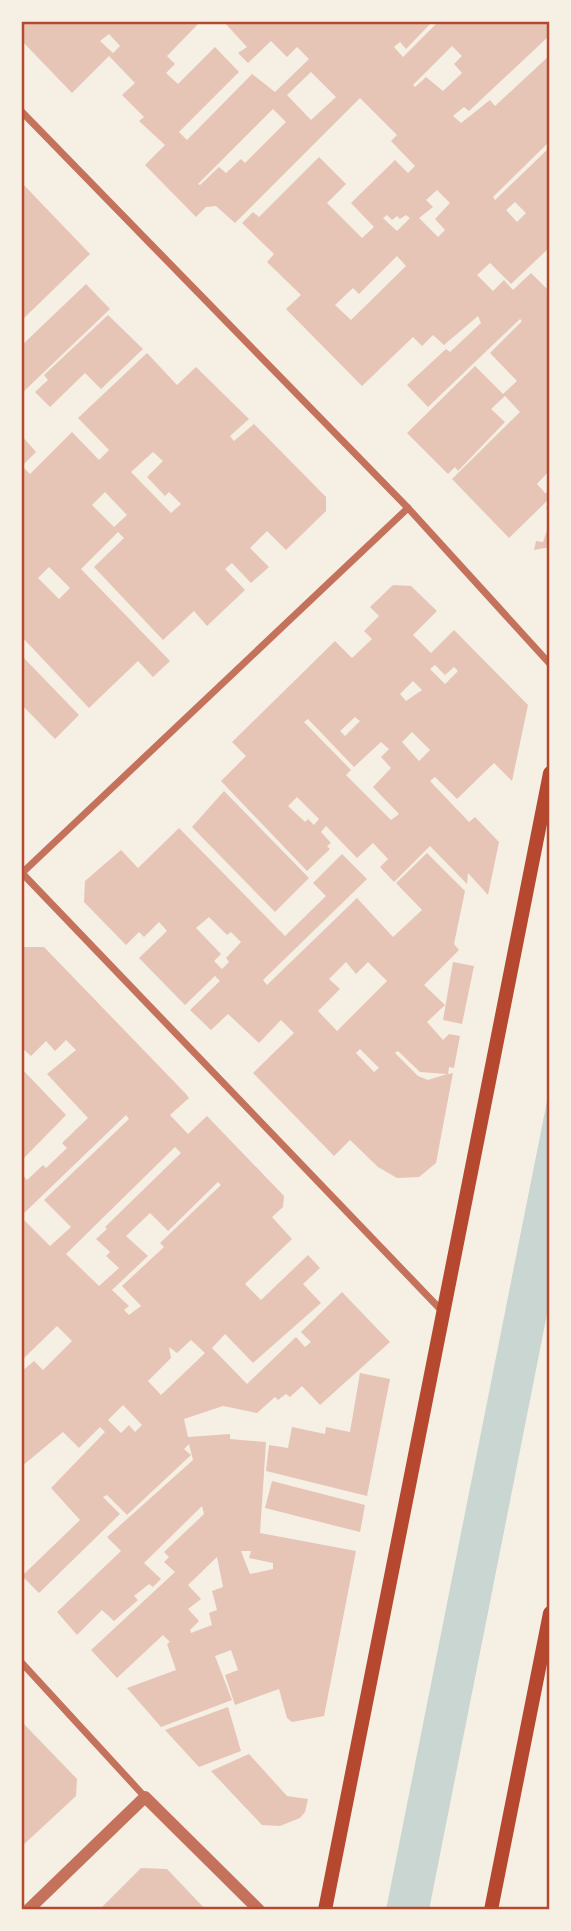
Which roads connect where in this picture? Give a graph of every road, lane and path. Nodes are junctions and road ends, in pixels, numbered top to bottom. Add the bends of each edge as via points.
1 (21, 111) edge
2 (408, 508) junction
3 (550, 664) edge
4 (550, 773) edge
5 (21, 873) edge
6 (443, 1312) junction
7 (550, 1613) edge
8 (21, 1662) edge
9 (145, 1797) junction
10 (28, 1910) edge
11 (260, 1910) edge
12 (325, 1910) edge
13 (491, 1910) edge

1 - 2 street
2 - 3 street
2 - 5 street
4 - 6 main road
5 - 6 street
6 - 12 main road
7 - 13 main road
8 - 9 street
9 - 10 street
9 - 11 street

